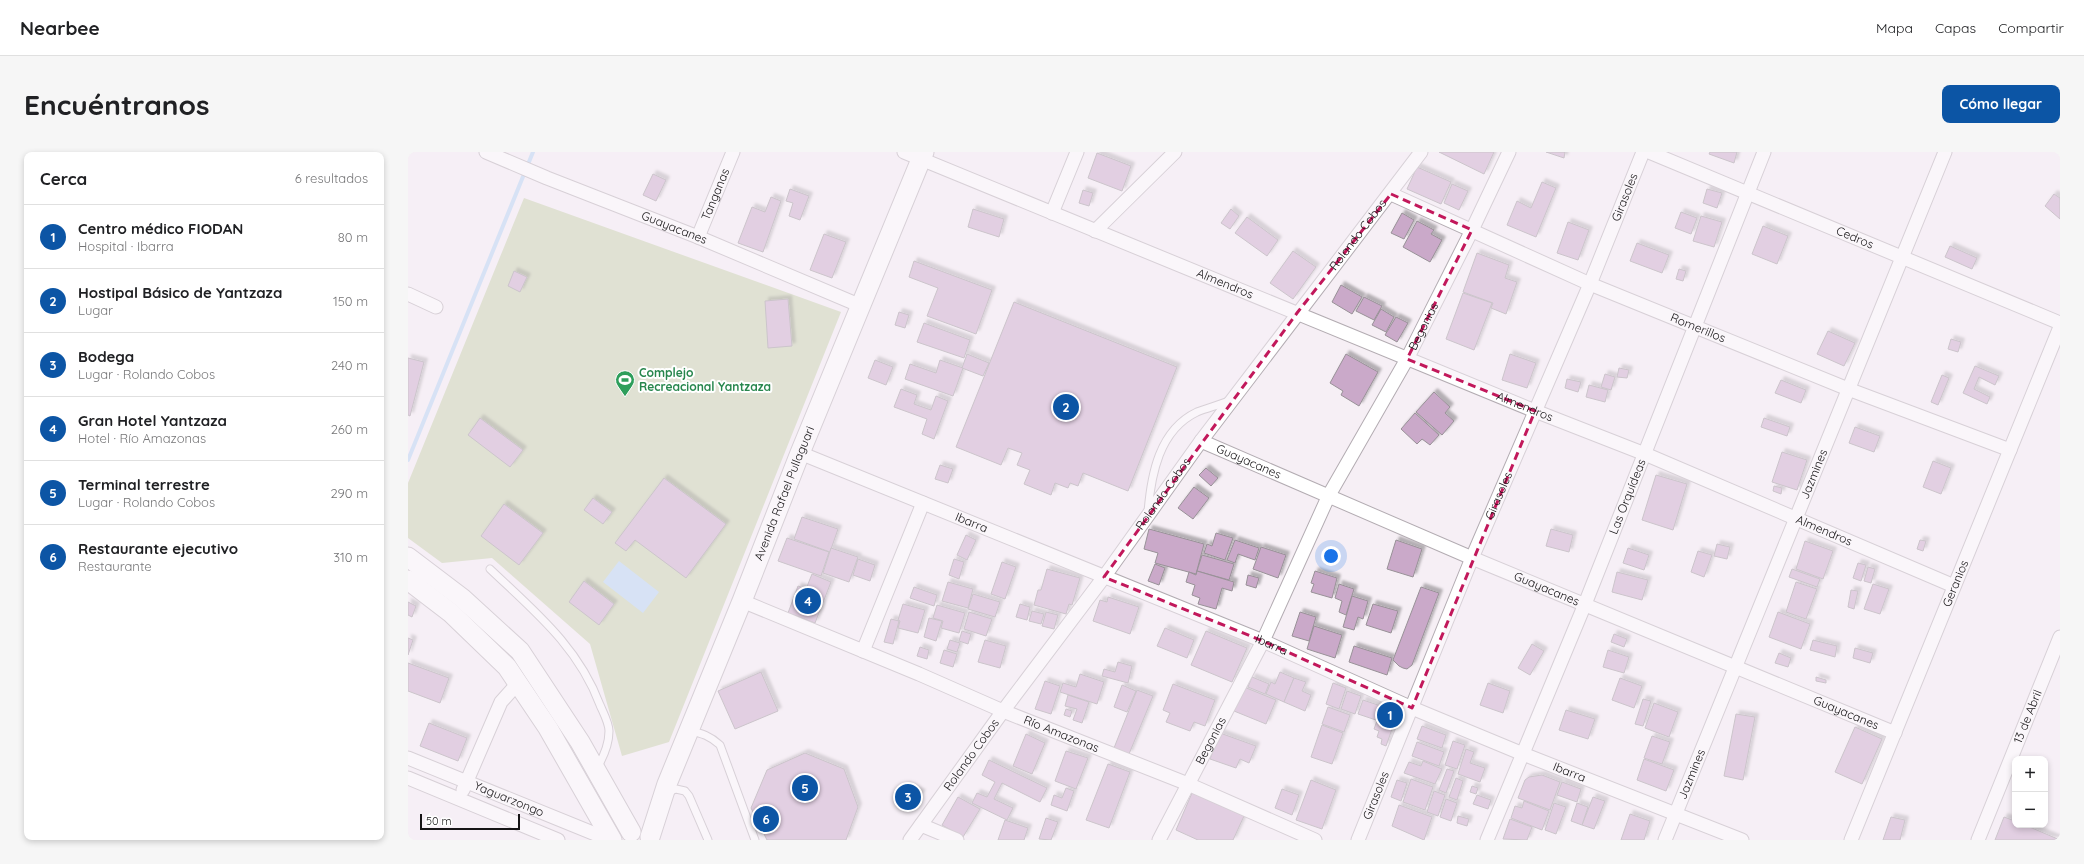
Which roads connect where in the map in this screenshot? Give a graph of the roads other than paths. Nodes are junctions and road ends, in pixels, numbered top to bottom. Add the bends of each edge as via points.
1 (486, 152) edge
2 (732, 152) edge
3 (904, 152) edge
4 (1076, 152) edge
5 (1175, 152) edge
6 (1421, 152) edge
7 (1509, 152) edge
8 (1643, 152) edge
9 (1764, 152) edge
10 (1945, 152) edge
11 (1657, 153) edge
12 (923, 156) edge
13 (1748, 193) junction
14 (1391, 194) junction
15 (1052, 213) junction
16 (1472, 230) junction
17 (1095, 231) junction
18 (698, 237) junction
19 (1902, 257) junction
20 (1590, 284) junction
21 (408, 294) edge
22 (861, 306) junction
23 (436, 307) dead end
24 (1297, 313) junction
25 (2060, 323) edge
26 (1695, 326) junction
27 (2060, 327) edge
28 (1407, 359) junction
29 (1848, 389) junction
30 (1233, 400) junction
31 (1535, 411) junction
32 (1201, 441) junction
33 (2010, 450) junction
34 (800, 453) junction
35 (1645, 454) junction
36 (1329, 495) junction
37 (923, 503) junction
38 (1148, 517) junction
39 (1796, 518) junction
40 (408, 557) edge
41 (1472, 558) junction
42 (490, 569) dead end
43 (1104, 577) junction
44 (408, 580) edge
45 (1954, 586) junction
46 (742, 601) junction
47 (1585, 604) junction
48 (2060, 638) edge
49 (1263, 641) junction
50 (863, 651) junction
51 (1734, 668) junction
52 (518, 683) junction
53 (1412, 708) junction
54 (1003, 711) junction
55 (689, 731) junction
56 (1895, 733) junction
57 (1523, 754) junction
58 (408, 758) edge
59 (595, 770) junction
60 (408, 778) edge
61 (466, 782) junction
62 (1188, 784) junction
63 (664, 794) junction
64 (459, 799) junction
65 (1676, 814) junction
66 (921, 825) junction
67 (617, 838) edge
68 (652, 838) edge
69 (558, 840) edge
70 (708, 840) edge
71 (755, 840) edge
72 (910, 840) edge
73 (957, 840) edge
74 (1158, 840) edge
75 (1315, 840) edge
76 (1358, 840) edge
77 (1487, 840) edge
78 (1665, 840) edge
79 (1742, 840) edge
80 (1851, 840) edge
81 (1978, 840) edge

1 - 18 street, Guayacanes
2 - 18 street, Tanganas
3 - 12 street, Almendros
4 - 15 street
5 - 17 street
6 - 14 street, Rolando Cobos
7 - 16 street, Begonias
8 - 20 street, Girasoles
9 - 13 street, Las Orquídeas
10 - 19 street, Jazmines
11 - 13 street, Cedros
12 - 15 street, Almendros
12 - 22 street, Avenida Rafael Pullaguari
13 - 19 street, Cedros
13 - 26 street, Las Orquídeas
14 - 16 street, Romerillos
14 - 24 street, Rolando Cobos
15 - 17 street, Almendros
16 - 20 street, Romerillos
16 - 28 street, Begonias
17 - 24 street, Almendros
18 - 22 street, Guayacanes
19 - 25 street, Cedros
19 - 29 street, Jazmines
20 - 26 street, Romerillos
20 - 31 street, Girasoles
21 - 23 street
22 - 34 street, Avenida Rafael Pullaguari
24 - 28 street, Almendros
24 - 30 street, Rolando Cobos
26 - 29 street, Romerillos
26 - 35 street, Las Orquídeas
27 - 33 street, Geranios
28 - 31 street, Almendros
28 - 36 street, Begonias
29 - 33 street, Romerillos
29 - 39 street, Jazmines
30 - 32 street, Rolando Cobos
30 - 38 lane via 1196,413 1173,430 1156,461
31 - 35 street, Almendros
31 - 41 street, Girasoles
32 - 36 street, Guayacanes
32 - 38 street, Rolando Cobos
33 - 45 street, Geranios
34 - 37 street, Ibarra
34 - 46 street, Avenida Rafael Pullaguari
35 - 39 street, Almendros
35 - 47 street, Las Orquídeas
36 - 41 street, Guayacanes
36 - 49 street, Begonias
37 - 43 street, Ibarra
37 - 50 street
38 - 43 street, Rolando Cobos
39 - 45 street, Almendros
39 - 51 street, Jazmines
40 - 59 street via 462,598 520,651 580,742
41 - 47 street, Guayacanes
41 - 53 street, Girasoles
42 - 59 lane via 547,622 576,657 592,684 609,729 605,755
43 - 49 street, Ibarra
43 - 54 street, Rolando Cobos
44 - 52 street via 451,613 507,667
45 - 56 street, Geranios
46 - 50 street, Río Amazonas
46 - 55 street, Avenida Rafael Pullaguari
47 - 51 street, Guayacanes
47 - 57 street, Las Orquídeas
48 - 81 street, 13 de Abril
49 - 53 street, Ibarra
49 - 62 street, Begonias
50 - 54 street, Río Amazonas
51 - 56 street, Guayacanes
51 - 65 street, Jazmines
52 - 61 street via 501,702
52 - 67 street
53 - 57 street, Ibarra
53 - 76 street, Girasoles
54 - 62 street, Río Amazonas
54 - 66 street, Rolando Cobos
55 - 63 street, Avenida Rafael Pullaguari
55 - 71 lane via 702,733 720,746
56 - 80 street, Geranios
57 - 65 street, Ibarra
57 - 77 street, Las Orquídeas
58 - 61 street, Yaguarzongo
59 - 67 street
60 - 64 street, Yaguarzongo
61 - 64 street
61 - 67 street, Yaguarzongo
62 - 74 street, Begonias
62 - 75 street, Río Amazonas
63 - 68 street, Avenida Rafael Pullaguari
63 - 70 lane via 676,789 685,791
64 - 69 street, Yaguarzongo
65 - 78 street, Jazmines
65 - 79 street, Ibarra
66 - 72 street, Rolando Cobos
66 - 73 street
67 - 68 street via 641,833

